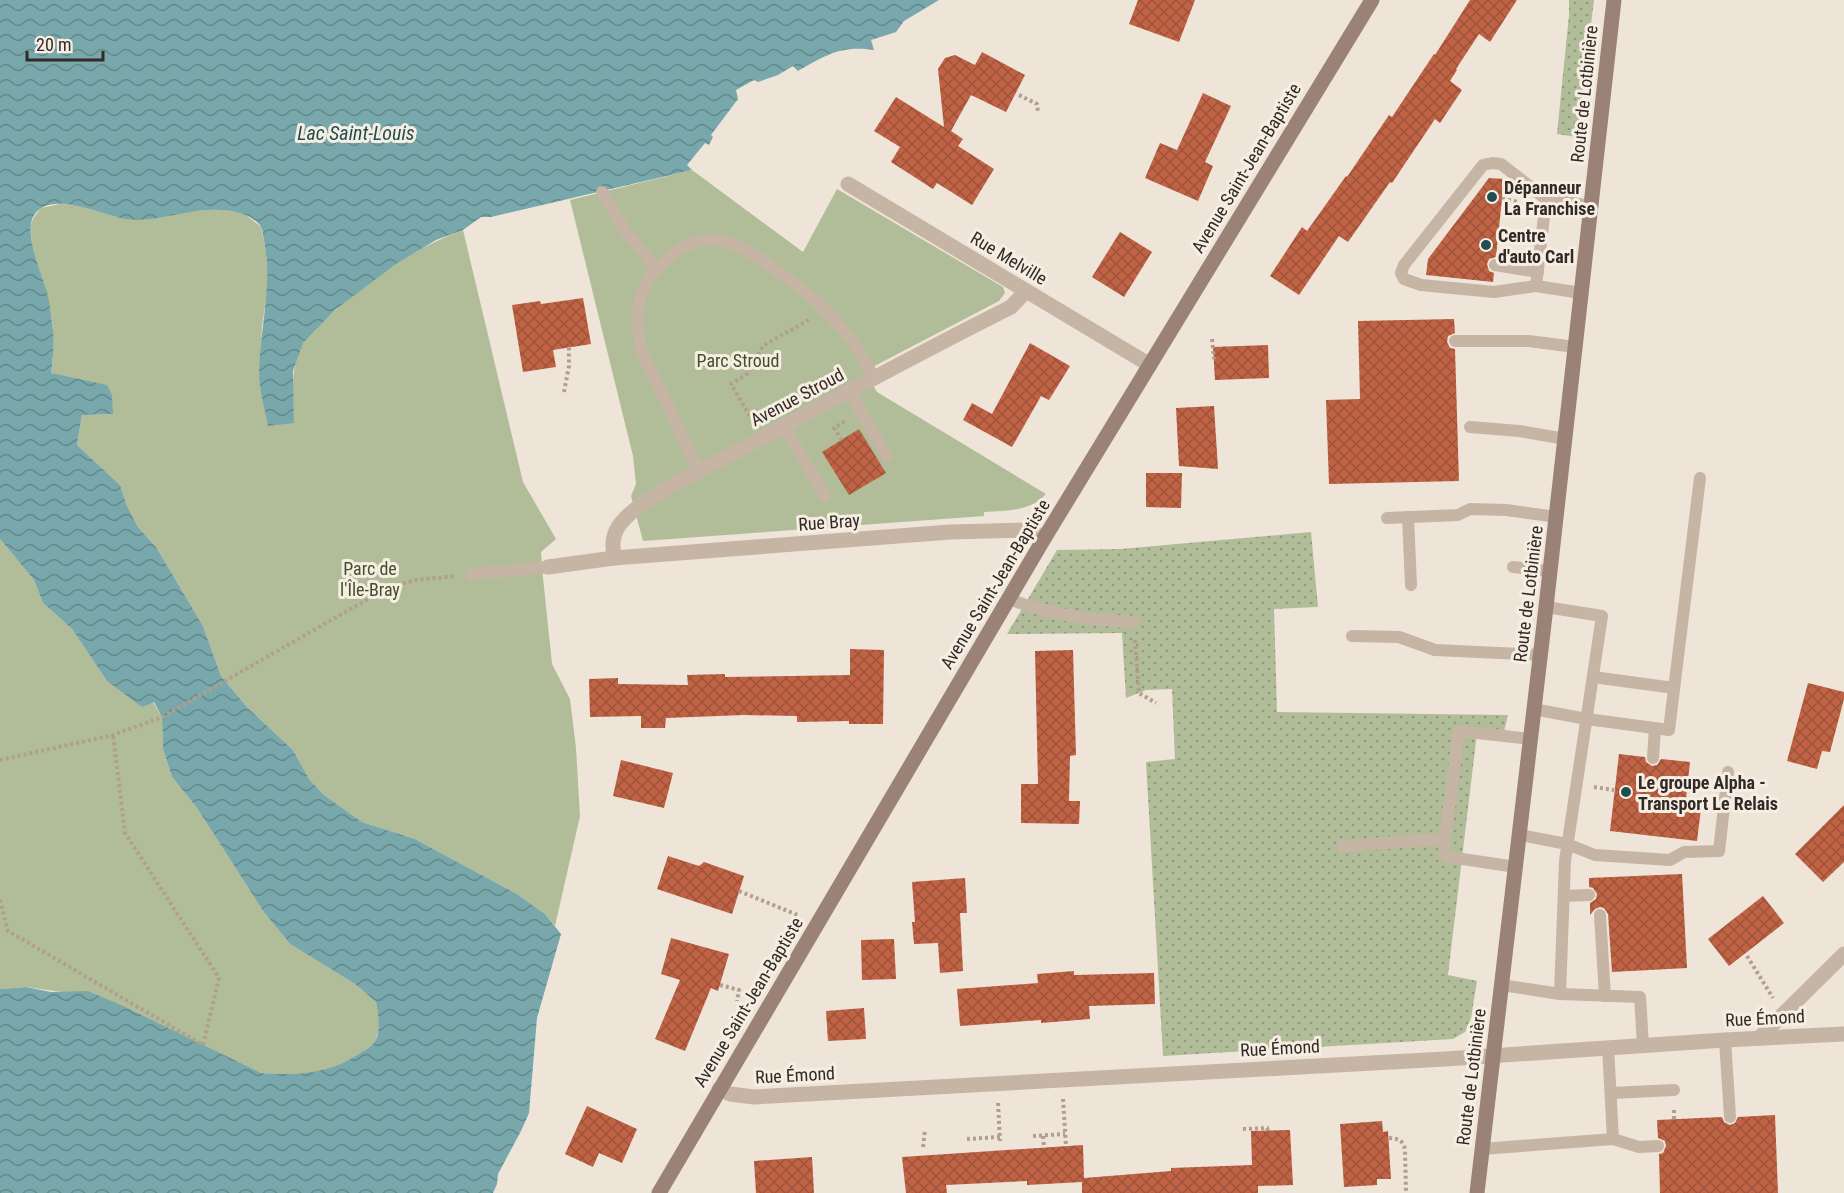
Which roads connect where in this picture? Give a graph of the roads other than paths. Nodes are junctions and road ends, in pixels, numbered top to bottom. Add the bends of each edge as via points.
1 (1372, 0) edge
2 (1614, 0) edge
3 (848, 184) dead end
4 (602, 192) dead end
5 (1546, 199) junction
6 (1591, 206) junction
7 (1495, 265) dead end
8 (656, 269) junction
9 (1538, 273) junction
10 (1536, 286) junction
11 (1026, 291) junction
12 (1581, 293) junction
13 (1455, 341) dead end
14 (1575, 347) junction
15 (1150, 365) junction
16 (874, 378) junction
17 (849, 391) junction
18 (784, 426) junction
19 (1470, 427) dead end
20 (1566, 440) junction
21 (887, 456) dead end
22 (699, 471) junction
23 (1700, 477) dead end
24 (825, 496) dead end
25 (1408, 517) junction
26 (1557, 517) junction
27 (1387, 518) dead end
28 (1045, 537) junction
29 (614, 558) junction
30 (548, 567) joint
31 (1513, 567) dead end
32 (1551, 571) junction
33 (472, 574) road end
34 (1411, 585) dead end
35 (1008, 599) junction
36 (1546, 608) junction
37 (1134, 622) road end
38 (1352, 636) dead end
39 (1540, 655) junction
40 (1593, 677) junction
41 (1674, 688) junction
42 (1533, 709) junction
43 (1587, 719) junction
44 (1655, 728) junction
45 (1530, 739) junction
46 (1653, 758) dead end
47 (1728, 772) dead end
48 (1520, 835) junction
49 (1445, 839) junction
50 (1567, 844) junction
51 (1342, 846) dead end
52 (1516, 867) junction
53 (1589, 895) dead end
54 (1564, 896) junction
55 (1600, 915) dead end
56 (1844, 954) edge
57 (1502, 985) junction
58 (1560, 994) junction
59 (1605, 996) junction
60 (1844, 1034) edge
61 (1759, 1038) junction
62 (1725, 1040) junction
63 (1643, 1045) junction
64 (1608, 1047) junction
65 (1493, 1054) junction
66 (719, 1089) junction
67 (1674, 1090) dead end
68 (1611, 1093) junction
69 (1730, 1117) dead end
70 (1613, 1139) junction
71 (1658, 1146) dead end
72 (1482, 1149) junction
73 (659, 1193) edge
74 (1477, 1193) edge

1 - 15 street, Avenue Saint-Jean-Baptiste
2 - 6 street, Route de Lotbinière
3 - 11 street, Rue Melville
4 - 8 lane via 626,232
5 - 6 lane
5 - 9 lane
5 - 10 lane via 1501,164 1483,165 1401,273 1409,282 1473,290 1494,292
6 - 12 street, Route de Lotbinière
7 - 9 lane
8 - 16 lane via 688,245 708,240 740,246 826,309 860,349
8 - 22 lane via 648,277 640,298 639,339
9 - 10 lane
10 - 12 lane
11 - 15 street, Rue Melville
11 - 16 street, Avenue Stroud via 1011,307
12 - 14 street, Route de Lotbinière
13 - 14 lane via 1529,341
14 - 20 street, Route de Lotbinière
15 - 28 street, Avenue Saint-Jean-Baptiste
16 - 17 street, Avenue Stroud
17 - 18 street, Avenue Stroud
17 - 21 lane
18 - 22 street, Avenue Stroud
18 - 24 lane
19 - 20 lane
20 - 26 street, Route de Lotbinière
22 - 29 street, Avenue Stroud via 626,518 613,537
23 - 41 lane
25 - 26 lane via 1458,515 1470,509
25 - 27 lane
25 - 34 lane
26 - 32 street, Route de Lotbinière
28 - 29 street, Rue Bray via 1006,529
28 - 35 street, Avenue Saint-Jean-Baptiste
29 - 30 street, Rue Bray
30 - 33 lane
31 - 32 lane
32 - 36 street, Route de Lotbinière
35 - 37 lane via 1063,615
35 - 66 street, Avenue Saint-Jean-Baptiste
36 - 39 street, Route de Lotbinière
36 - 40 lane via 1602,616
38 - 39 lane via 1399,637 1435,650
39 - 42 street, Route de Lotbinière
40 - 41 lane
40 - 43 lane
41 - 44 lane via 1669,730
42 - 43 lane
42 - 45 street, Route de Lotbinière
43 - 44 lane
43 - 50 lane
44 - 46 lane
45 - 48 street, Route de Lotbinière
45 - 49 lane via 1460,731
47 - 50 lane via 1719,851 1684,852 1670,860 1595,855
48 - 50 lane
48 - 52 street, Route de Lotbinière
49 - 51 lane
49 - 52 lane via 1444,854 1449,857
50 - 54 lane
52 - 57 street, Route de Lotbinière
53 - 54 lane
54 - 58 lane
55 - 59 lane
56 - 61 street
57 - 58 lane
57 - 65 street, Route de Lotbinière
58 - 59 lane
59 - 63 lane via 1640,997
60 - 61 street, Rue Émond
61 - 62 street, Rue Émond
62 - 63 street, Rue Émond
62 - 69 lane
63 - 64 street, Rue Émond
64 - 65 street, Rue Émond
64 - 68 lane
65 - 66 street, Rue Émond via 754,1097
65 - 72 street, Route de Lotbinière
66 - 73 street, Avenue Saint-Jean-Baptiste
67 - 68 lane
68 - 70 lane
70 - 71 lane via 1639,1147
70 - 72 lane
72 - 74 street, Route de Lotbinière

